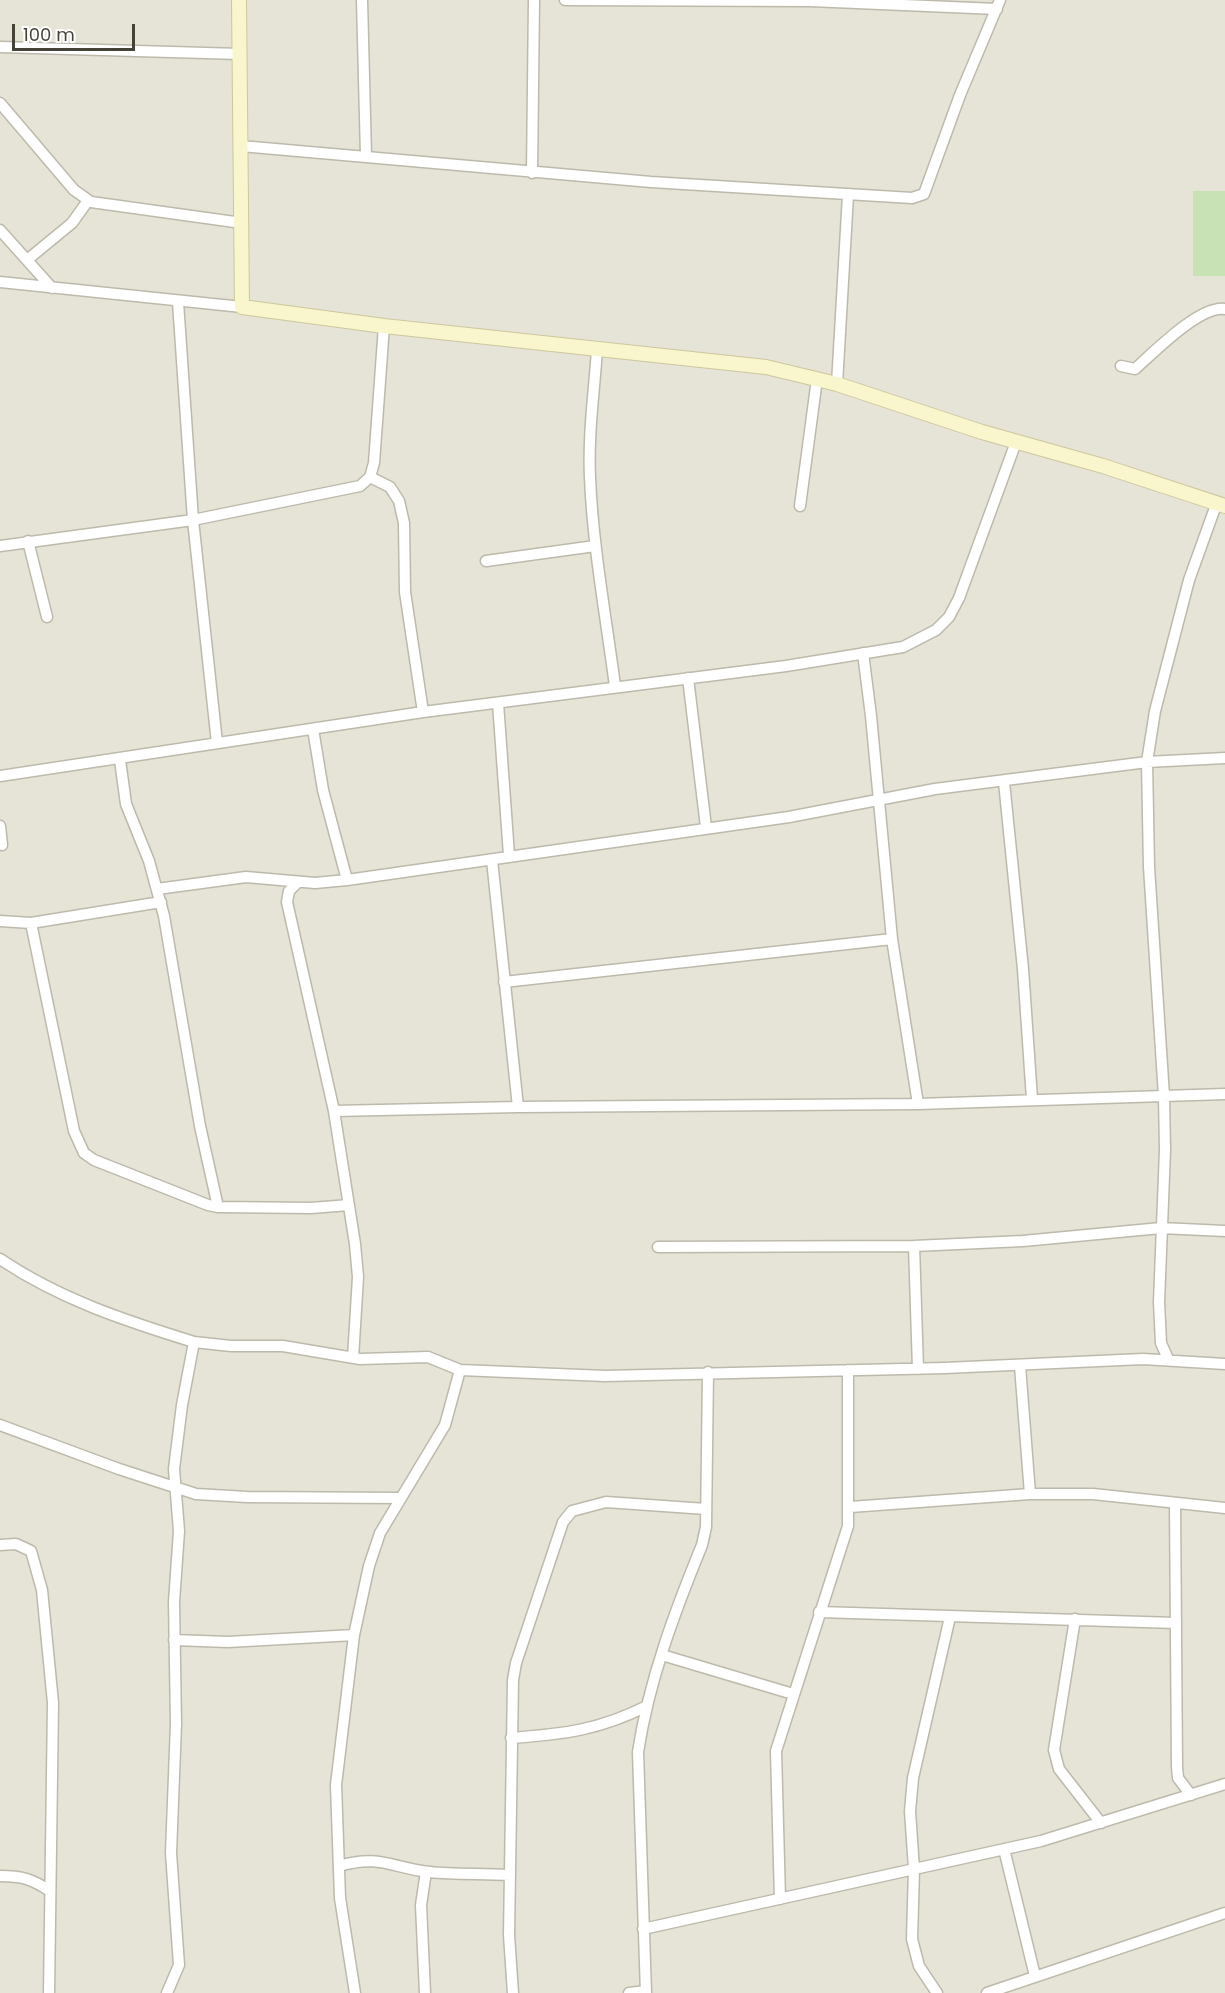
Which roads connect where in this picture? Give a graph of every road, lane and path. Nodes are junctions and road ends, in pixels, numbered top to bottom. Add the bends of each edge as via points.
1 (239, 0) edge
2 (362, 0) edge
3 (534, 0) edge
4 (565, 0) edge
5 (650, 1) edge
6 (998, 4) edge
7 (0, 47) edge
8 (240, 54) junction
9 (0, 103) edge
10 (242, 146) junction
11 (366, 156) junction
12 (532, 173) junction
13 (848, 195) junction
14 (91, 202) junction
15 (242, 223) junction
16 (0, 230) edge
17 (27, 260) junction
18 (0, 282) edge
19 (52, 288) junction
20 (178, 302) junction
21 (242, 307) junction
22 (1225, 309) edge
23 (384, 326) junction
24 (597, 350) junction
25 (1121, 366) dead end
26 (817, 379) junction
27 (837, 384) junction
28 (1016, 442) junction
29 (370, 477) junction
30 (800, 506) dead end
31 (1221, 506) edge
32 (194, 519) junction
33 (28, 542) junction
34 (0, 546) edge
35 (595, 546) junction
36 (486, 561) dead end
37 (47, 617) dead end
38 (863, 653) junction
39 (688, 678) junction
40 (615, 686) junction
41 (498, 703) junction
42 (423, 712) junction
43 (313, 729) junction
44 (217, 743) junction
45 (1225, 758) edge
46 (120, 759) junction
47 (1147, 762) junction
48 (0, 776) edge
49 (1004, 782) junction
50 (877, 799) junction
51 (0, 826) edge
52 (706, 827) junction
53 (2, 844) dead end
54 (509, 855) junction
55 (492, 860) junction
56 (347, 880) junction
57 (298, 882) junction
58 (157, 889) junction
59 (161, 902) junction
60 (0, 921) edge
61 (31, 923) junction
62 (892, 939) junction
63 (504, 982) junction
64 (1225, 1094) edge
65 (1164, 1095) junction
66 (1032, 1100) junction
67 (918, 1104) junction
68 (518, 1107) junction
69 (334, 1111) junction
70 (349, 1205) junction
71 (218, 1207) junction
72 (1161, 1228) junction
73 (1225, 1232) edge
74 (914, 1246) junction
75 (658, 1247) dead end
76 (0, 1259) edge
77 (194, 1342) junction
78 (353, 1358) junction
79 (1168, 1359) junction
80 (1225, 1364) edge
81 (1020, 1366) junction
82 (918, 1369) junction
83 (848, 1370) junction
84 (460, 1371) junction
85 (708, 1372) junction
86 (0, 1425) edge
87 (175, 1485) junction
88 (1030, 1494) junction
89 (401, 1498) junction
90 (1175, 1504) junction
91 (850, 1507) junction
92 (1225, 1508) edge
93 (706, 1509) junction
94 (0, 1545) edge
95 (819, 1612) junction
96 (950, 1617) junction
97 (1075, 1619) junction
98 (1176, 1623) junction
99 (354, 1635) junction
100 (174, 1640) junction
101 (662, 1654) junction
102 (793, 1694) junction
103 (647, 1706) junction
104 (511, 1738) junction
105 (1225, 1784) edge
106 (1191, 1795) junction
107 (1101, 1823) junction
108 (1004, 1849) junction
109 (339, 1866) junction
110 (914, 1869) junction
111 (426, 1872) junction
112 (510, 1875) junction
113 (0, 1876) edge
114 (50, 1891) junction
115 (780, 1899) junction
116 (1225, 1913) edge
117 (643, 1929) junction
118 (1035, 1976) junction
119 (646, 1992) edge
120 (49, 1993) edge
121 (167, 1993) edge
122 (355, 1993) edge
123 (425, 1993) edge
124 (513, 1993) edge
125 (629, 1993) edge
126 (937, 1993) edge
127 (987, 1993) edge

1 - 8 street
2 - 11 street
3 - 12 street
4 - 5 street
5 - 6 street
6 - 13 street via 924,194 900,199
7 - 8 street
8 - 10 street
9 - 14 street via 74,190
10 - 11 street
10 - 15 street
11 - 12 street
12 - 13 street
13 - 27 street
14 - 15 street
14 - 17 street
15 - 21 street
16 - 17 street
17 - 19 street
18 - 19 street
19 - 20 street
20 - 21 street
20 - 32 street
21 - 23 street
22 - 25 street via 1211,309 1135,369
23 - 24 street
23 - 29 street
24 - 26 street via 766,367
24 - 35 street via 590,446
26 - 27 street
26 - 30 street
27 - 28 street
28 - 31 street via 1103,466
28 - 38 street via 949,617 936,630 903,647
29 - 32 street via 347,491
29 - 42 street via 390,487 399,501 404,523 405,591
31 - 47 street via 1189,580 1155,711
32 - 33 street
32 - 44 street
33 - 34 street
33 - 37 street
35 - 36 street
35 - 40 street
38 - 39 street
38 - 50 street
39 - 40 street
39 - 52 street
40 - 41 street
41 - 42 street
41 - 54 street
42 - 43 street
43 - 44 street
43 - 56 street via 323,790
44 - 46 street
45 - 47 street
46 - 48 street
46 - 58 street via 126,804
47 - 49 street
47 - 65 street via 1149,867
49 - 50 street
49 - 66 street
50 - 52 street via 789,817
50 - 62 street
51 - 53 street
52 - 54 street
54 - 55 street
55 - 56 street
55 - 63 street
56 - 57 street
57 - 58 street via 246,877
57 - 69 street via 289,891 287,902
58 - 59 street
59 - 61 street
59 - 71 street
60 - 61 street
61 - 71 street via 74,1131 84,1153 93,1160
62 - 63 street
62 - 67 street
63 - 68 street
64 - 65 street
65 - 66 street
65 - 72 street
66 - 67 street
67 - 68 street
68 - 69 street
69 - 70 street
70 - 71 street
70 - 78 street via 358,1277
72 - 73 street
72 - 74 street
72 - 79 street via 1161,1343
74 - 75 street
74 - 82 street
76 - 77 street via 57,1293 134,1324
77 - 78 street via 283,1346
77 - 87 street via 179,1425
78 - 84 street via 428,1357
79 - 80 street
79 - 81 street
81 - 82 street
81 - 88 street
82 - 83 street
83 - 85 street
83 - 91 street
84 - 85 street via 605,1376
84 - 89 street via 445,1425
85 - 93 street
86 - 87 street via 119,1469
87 - 89 street via 196,1494 247,1497
87 - 100 street via 178,1531
88 - 90 street via 1093,1494
88 - 91 street
89 - 99 street via 380,1533
90 - 92 street
90 - 98 street
91 - 95 street via 843,1543
93 - 101 street via 702,1545
93 - 104 street via 606,1502 572,1511 563,1522 516,1663
94 - 114 street via 16,1544 31,1551 42,1590 53,1703
95 - 96 street
95 - 102 street
96 - 97 street
96 - 110 street via 910,1793
97 - 98 street
97 - 107 street via 1054,1750 1059,1769
98 - 106 street via 1178,1778
99 - 100 street via 228,1642
99 - 109 street via 336,1785
100 - 121 street via 176,1724 171,1872 178,1965
101 - 102 street
101 - 103 street
102 - 115 street via 776,1751
103 - 104 street via 584,1731
103 - 117 street via 638,1752
104 - 112 street
105 - 106 street
106 - 107 street
107 - 108 street
108 - 110 street
108 - 118 street
109 - 111 street via 360,1860 382,1861
109 - 122 street via 343,1924
110 - 115 street
110 - 126 street via 912,1939 919,1966
111 - 112 street
111 - 123 street via 421,1905
112 - 124 street
113 - 114 street via 23,1876
114 - 120 street
115 - 117 street
116 - 118 street
117 - 119 street
118 - 127 street
119 - 125 street

